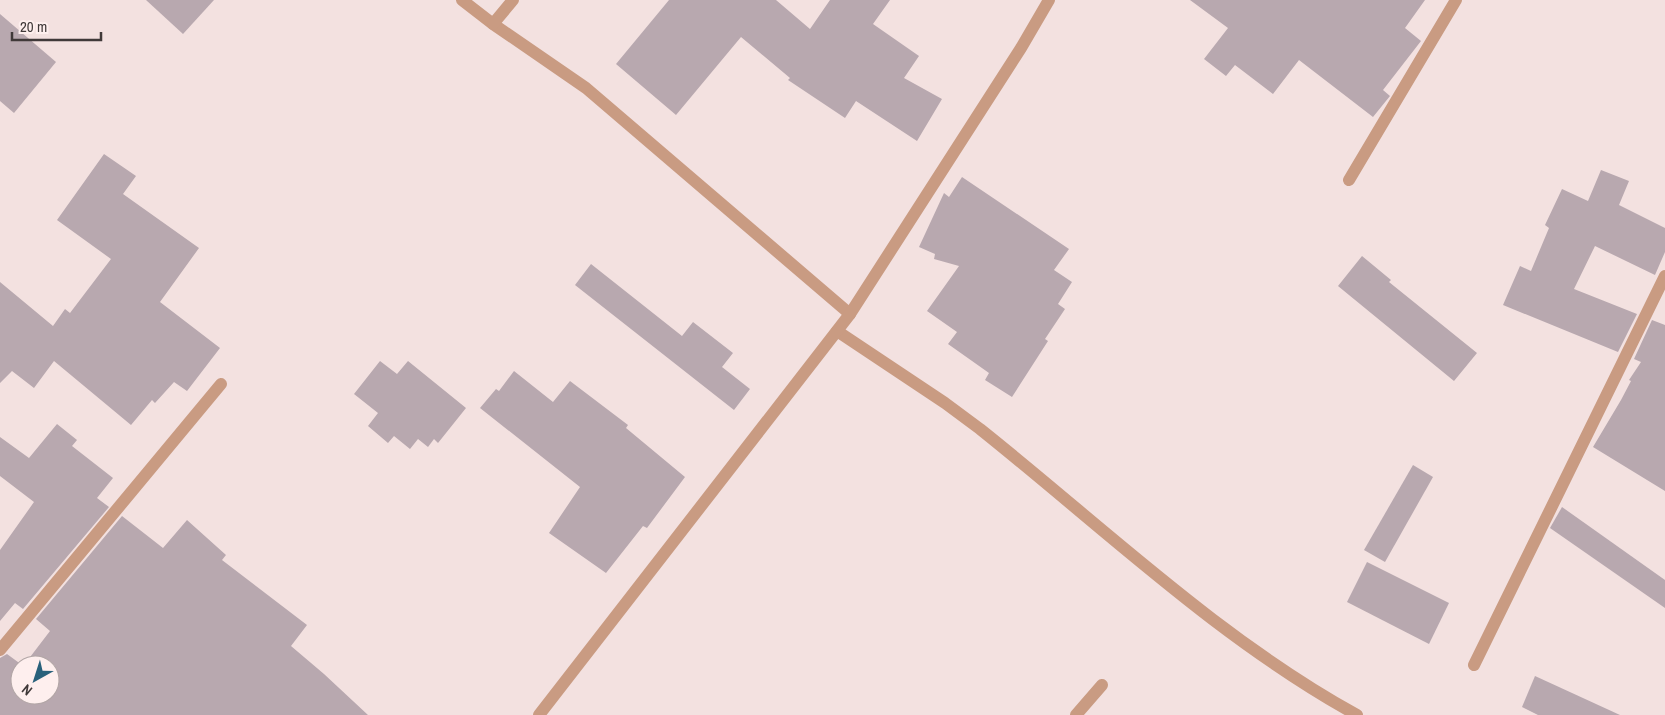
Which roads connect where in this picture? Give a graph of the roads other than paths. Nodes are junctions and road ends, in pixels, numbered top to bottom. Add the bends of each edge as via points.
1 (462, 0) edge
2 (513, 0) edge
3 (1049, 0) edge
4 (1456, 0) edge
5 (493, 24) junction
6 (1349, 180) dead end
7 (1665, 276) edge
8 (850, 314) junction
9 (837, 331) junction
10 (221, 384) dead end
11 (0, 650) edge
12 (1474, 665) dead end
13 (1102, 686) dead end
14 (539, 715) edge
15 (1076, 715) edge
16 (1357, 715) edge

1 - 5 street
2 - 5 street
3 - 8 street
4 - 6 street
5 - 8 street via 586,88
7 - 12 street
8 - 9 street
9 - 14 street
9 - 16 street via 980,429 1233,634 1313,691
10 - 11 street
13 - 15 street

